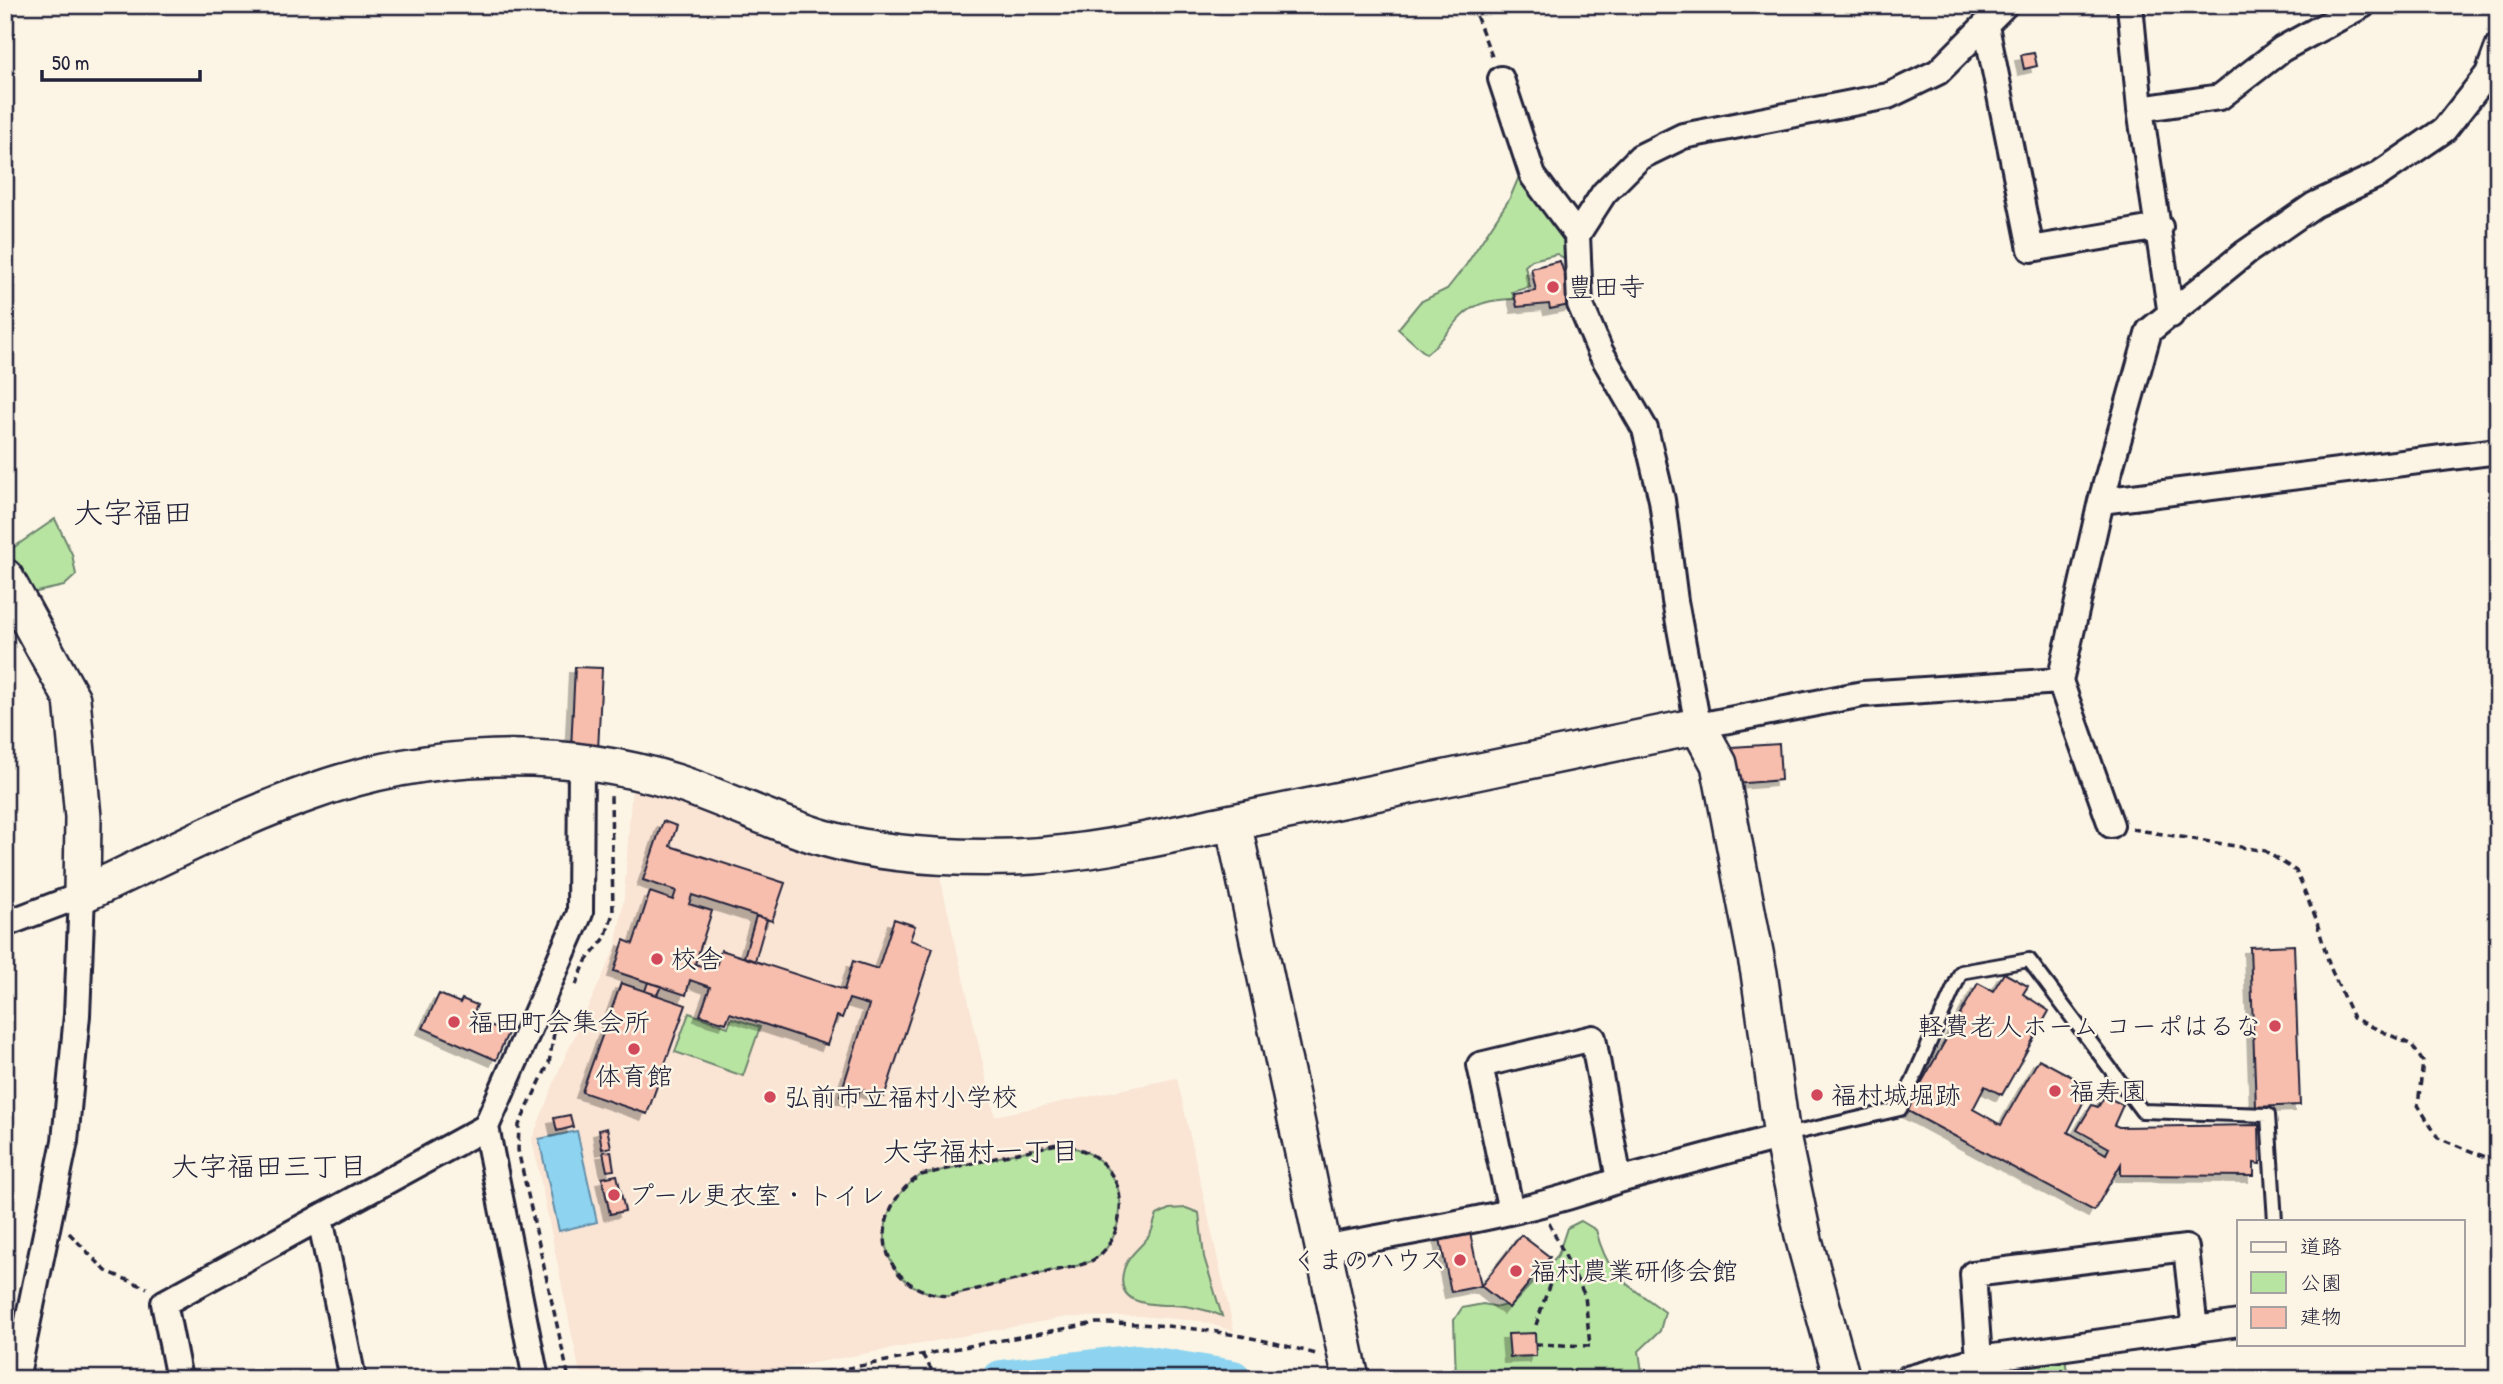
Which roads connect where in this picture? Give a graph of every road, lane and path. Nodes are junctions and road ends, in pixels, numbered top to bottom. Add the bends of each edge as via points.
1 (1472, 5) edge
2 (2005, 5) edge
3 (2130, 5) edge
4 (2363, 5) edge
5 (1986, 26) junction
6 (2498, 47) edge
7 (1501, 79) joint
8 (2140, 109) junction
9 (2160, 227) junction
10 (1577, 235) junction
11 (2171, 315) junction
12 (2498, 451) edge
13 (2101, 501) junction
14 (5, 578) edge
15 (2060, 681) junction
16 (1698, 726) junction
17 (581, 763) junction
18 (611, 786) dead end
19 (1233, 822) junction
20 (2111, 825) joint
21 (82, 895) junction
22 (5, 925) edge
23 (575, 985) dead end
24 (559, 1023) dead end
25 (486, 1127) junction
26 (1782, 1136) junction
27 (2498, 1162) edge
28 (921, 1175) joint
29 (1619, 1180) junction
30 (1543, 1204) junction
31 (1511, 1211) junction
32 (50, 1217) junction
33 (320, 1218) junction
34 (2275, 1220) edge
35 (1323, 1248) junction
36 (1569, 1264) junction
37 (164, 1303) junction
38 (2237, 1323) edge
39 (1535, 1325) dead end
40 (2195, 1330) junction
41 (1535, 1344) dead end
42 (922, 1354) junction
43 (1979, 1359) junction
44 (1350, 1372) edge
45 (16, 1379) edge
46 (179, 1379) edge
47 (353, 1379) edge
48 (536, 1379) edge
49 (569, 1379) edge
50 (788, 1379) edge
51 (937, 1379) edge
52 (1842, 1379) edge
53 (1907, 1379) edge

1 - 7 path
2 - 5 street
3 - 8 street
4 - 8 street via 2282,49 2220,97
5 - 9 street via 2031,249
5 - 10 street via 1938,72 1888,96 1683,136 1640,157 1604,193
6 - 11 street via 2488,74 2444,130 2378,175 2314,205 2245,253
7 - 10 street via 1533,176
8 - 9 street
9 - 11 street
10 - 16 street via 1580,304 1600,351 1645,429 1662,500
11 - 13 street via 2149,331
12 - 13 street
13 - 15 street
14 - 21 street via 72,699 83,817
15 - 16 street via 1863,694
15 - 20 street
16 - 19 street
16 - 26 street via 1719,764 1759,973
17 - 19 street via 676,783 804,831 888,852 958,858 1057,854
17 - 21 street via 461,759 397,768 314,791
17 - 25 street via 580,913
18 - 23 path via 613,913 605,938 586,961
19 - 35 street
20 - 27 path via 2265,851 2296,871 2353,1018 2412,1045 2424,1062 2418,1105 2438,1138
21 - 22 street
21 - 32 street via 65,1141
24 - 49 path via 549,1063 519,1125 517,1150
25 - 33 street
25 - 48 street
26 - 29 street
26 - 34 lane via 1900,1109 1961,972 2029,960 2142,1111 2268,1115
26 - 52 street via 1804,1240
28 - 28 path via 1057,1144 1082,1147 1111,1172 1118,1188 1116,1231 1091,1261 948,1296 930,1295 896,1271 884,1227 891,1203
29 - 30 street
29 - 31 street via 1593,1038 1480,1065
30 - 31 street
30 - 36 path via 1553,1237
31 - 35 street
32 - 37 path via 106,1271 152,1291
32 - 45 street
33 - 37 street
33 - 47 street
35 - 44 street
36 - 39 path via 1549,1286
36 - 41 path via 1585,1296 1590,1346
37 - 46 street
38 - 40 street
40 - 43 street
40 - 43 street via 2186,1248 1973,1274
42 - 44 path via 1096,1324 1147,1324 1287,1346
42 - 50 path
42 - 51 path
43 - 53 street

